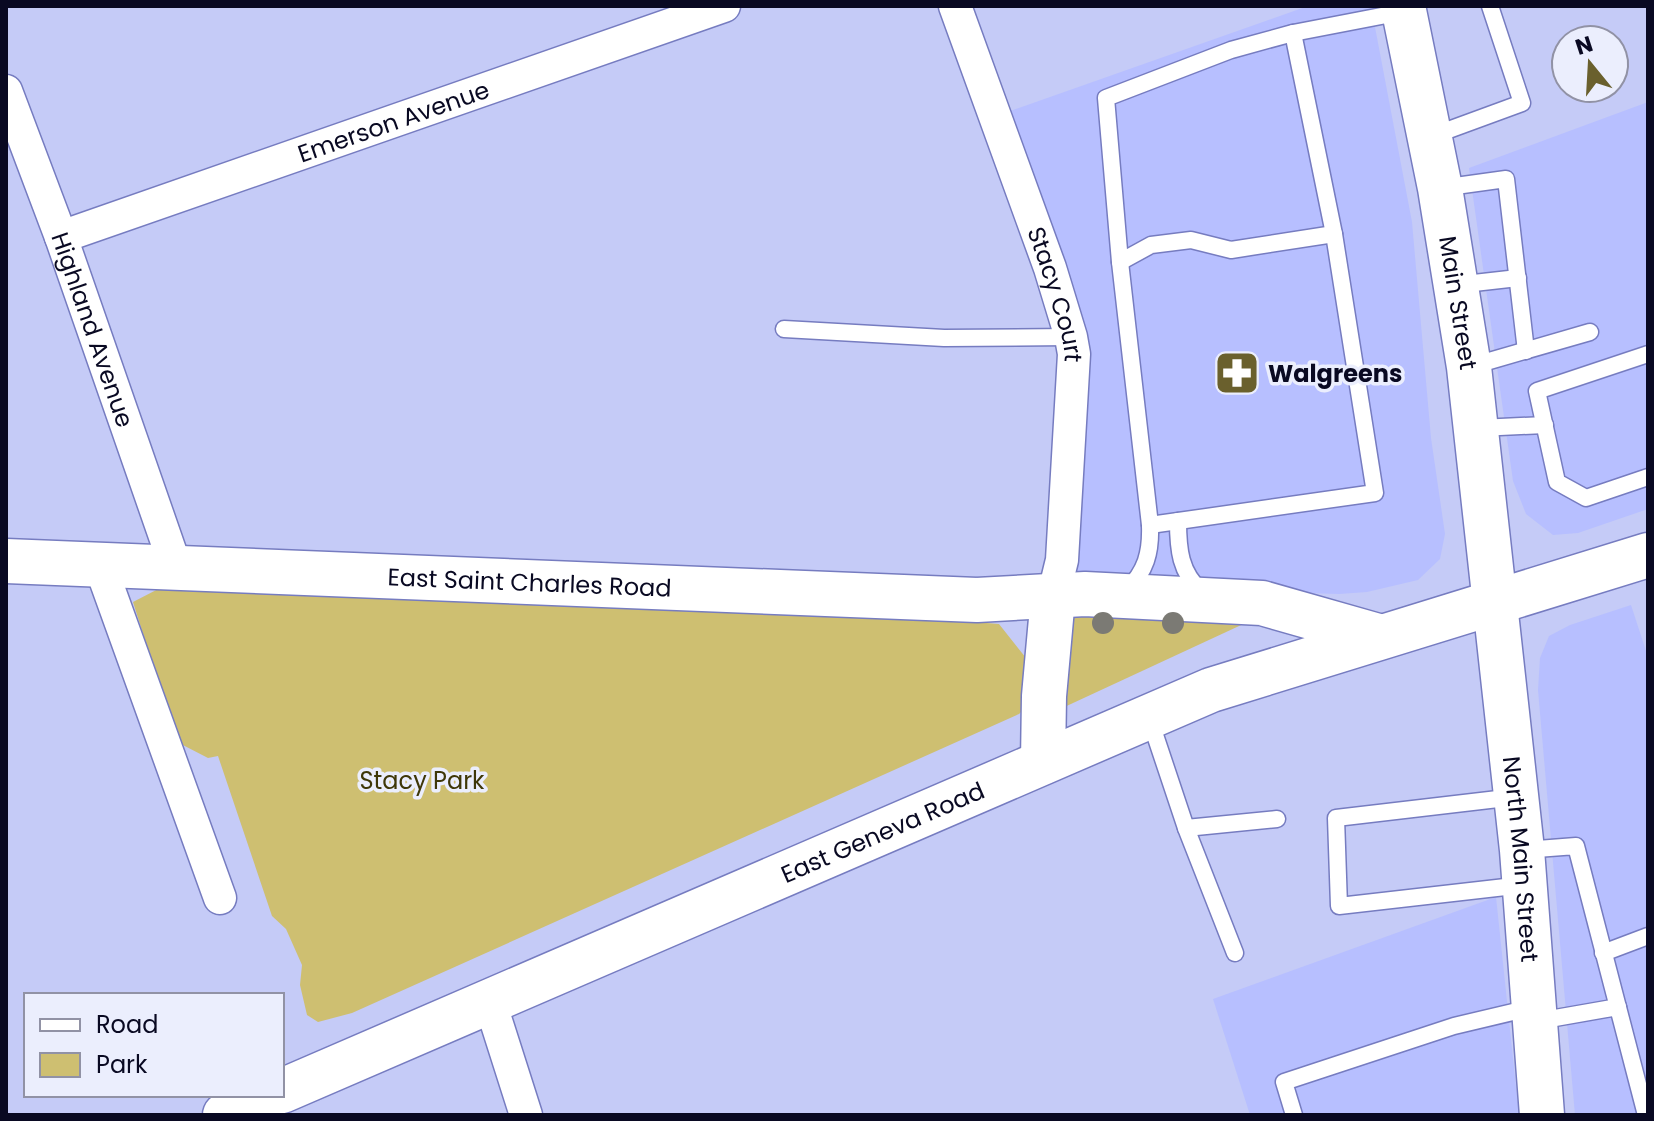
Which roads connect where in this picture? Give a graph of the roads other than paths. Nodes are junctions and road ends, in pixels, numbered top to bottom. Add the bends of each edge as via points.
1 (724, 6) edge
2 (955, 6) edge
3 (1490, 6) edge
4 (1403, 9) edge
5 (1293, 33) junction
6 (6, 91) edge
7 (1430, 136) junction
8 (1440, 188) junction
9 (1334, 234) junction
10 (61, 237) junction
11 (1120, 262) junction
12 (1518, 278) junction
13 (1456, 285) junction
14 (784, 329) dead end
15 (1590, 332) dead end
16 (1071, 337) junction
17 (1526, 351) junction
18 (1648, 354) edge
19 (1469, 367) junction
20 (1545, 425) junction
21 (1476, 428) junction
22 (1647, 479) edge
23 (1178, 521) junction
24 (1150, 525) junction
25 (1648, 555) edge
26 (6, 561) edge
27 (100, 565) junction
28 (176, 568) junction
29 (1121, 596) junction
30 (1053, 597) junction
31 (1209, 598) junction
32 (1494, 603) junction
33 (1378, 636) junction
34 (1148, 715) junction
35 (1043, 762) junction
36 (1516, 797) junction
37 (1277, 819) dead end
38 (1186, 828) junction
39 (1523, 867) junction
40 (220, 898) dead end
41 (1648, 936) edge
42 (1235, 953) dead end
43 (1603, 953) junction
44 (490, 1002) junction
45 (1618, 1007) junction
46 (1536, 1014) junction
47 (284, 1090) edge
48 (267, 1097) edge
49 (225, 1115) edge
50 (526, 1115) edge
51 (1294, 1115) edge
52 (1542, 1115) edge
53 (1646, 1115) edge

1 - 10 street, Emerson Avenue
2 - 16 street, Stacy Court
3 - 7 lane via 1522,103
4 - 5 lane
4 - 7 street, Main Street
5 - 9 lane
5 - 11 lane via 1231,50 1106,98
6 - 10 street, Highland Avenue
7 - 8 street, Main Street
8 - 12 lane via 1506,179
8 - 13 street, Main Street
9 - 11 lane via 1231,250 1191,240 1151,245
9 - 23 lane via 1375,493
10 - 28 street, Highland Avenue
11 - 24 lane
12 - 13 lane
12 - 17 lane
13 - 19 street, Main Street
14 - 16 lane via 944,338
15 - 17 lane
16 - 30 street, Stacy Court via 1062,560
17 - 19 lane
18 - 20 lane via 1537,391
19 - 21 street, Main Street
20 - 21 lane
20 - 22 lane via 1557,482 1586,498
21 - 32 street, Main Street
23 - 24 lane
23 - 31 lane via 1181,561 1191,582
24 - 29 lane via 1151,550 1138,578
25 - 32 street
26 - 27 street, East Saint Charles Road
27 - 28 street, East Saint Charles Road
27 - 40 street
28 - 30 street, East Saint Charles Road via 977,600
29 - 30 street, East Saint Charles Road
29 - 31 street, East Saint Charles Road
30 - 35 street
31 - 33 street, East Saint Charles Road via 1262,603
32 - 33 street, East Geneva Road
32 - 36 street, North Main Street
33 - 34 street, East Geneva Road
34 - 35 street, East Geneva Road
34 - 38 lane
35 - 44 street, East Geneva Road
36 - 39 street, North Main Street
36 - 39 lane via 1336,818 1339,906
37 - 38 lane
38 - 42 lane
39 - 43 lane via 1576,846
39 - 46 street, North Main Street
41 - 43 lane
43 - 45 lane
44 - 47 street, East Geneva Road
44 - 50 street
45 - 46 lane
45 - 53 lane
46 - 51 lane via 1454,1026 1284,1082
46 - 52 street, North Main Street
48 - 49 street

